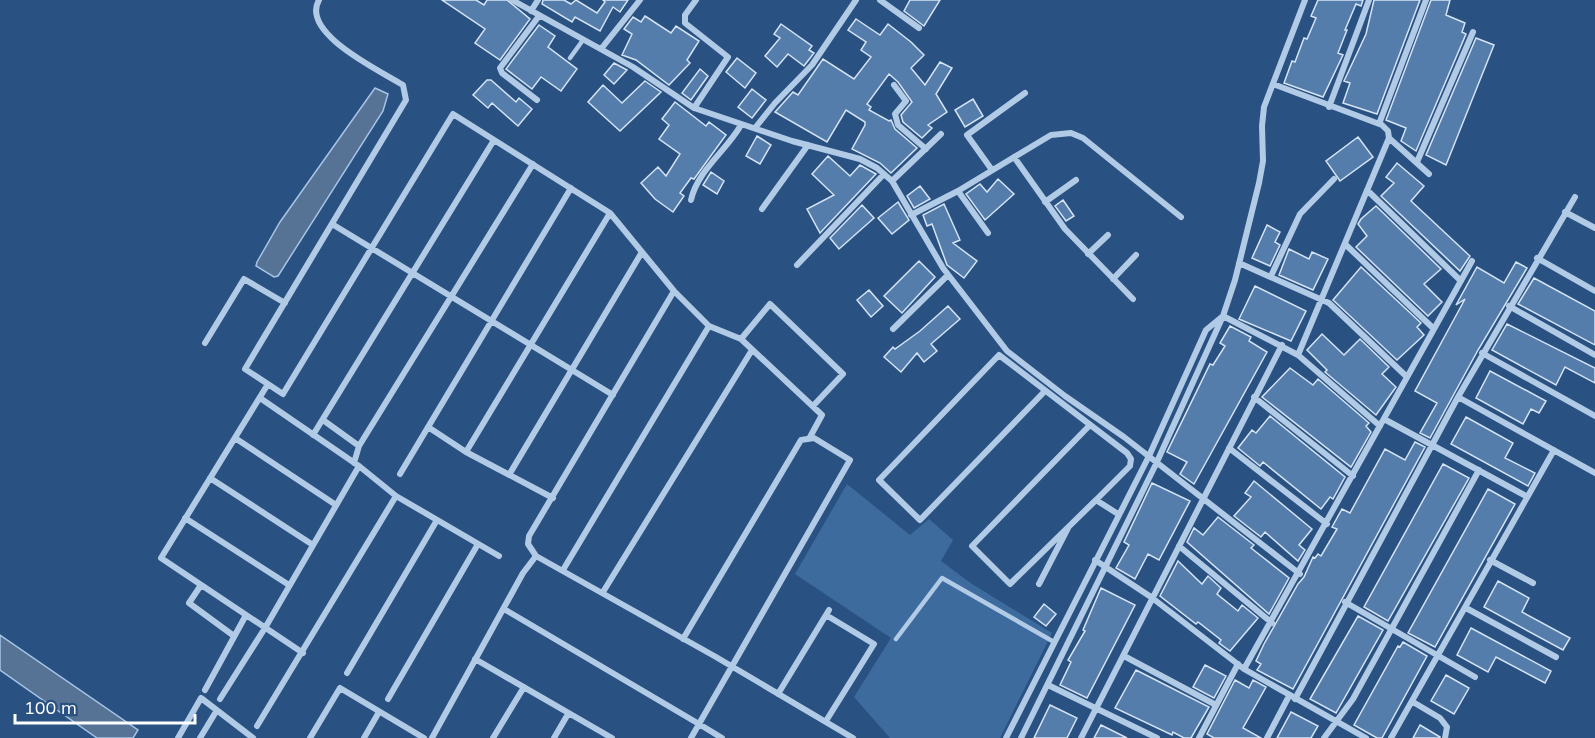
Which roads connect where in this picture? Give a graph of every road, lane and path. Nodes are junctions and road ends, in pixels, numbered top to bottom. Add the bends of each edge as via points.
1 (319, 0) edge
2 (512, 0) edge
3 (538, 0) edge
4 (640, 0) edge
5 (696, 0) edge
6 (856, 0) edge
7 (880, 0) edge
8 (1305, 0) edge
9 (1369, 0) edge
10 (1426, 0) edge
11 (531, 11) junction
12 (539, 16) junction
13 (919, 28) dead end
14 (1473, 32) dead end
15 (584, 40) junction
16 (601, 49) junction
17 (570, 58) dead end
18 (1273, 84) junction
19 (894, 85) dead end
20 (1025, 93) dead end
21 (537, 100) dead end
22 (1329, 107) junction
23 (694, 108) junction
24 (1379, 124) junction
25 (741, 125) junction
26 (755, 128) junction
27 (941, 134) dead end
28 (1389, 138) junction
29 (494, 140) junction
30 (808, 145) junction
31 (926, 149) junction
32 (1014, 157) junction
33 (1417, 162) junction
34 (533, 164) junction
35 (992, 170) junction
36 (884, 174) junction
37 (1429, 174) dead end
38 (1334, 179) dead end
39 (1076, 180) dead end
40 (892, 181) junction
41 (571, 188) junction
42 (1367, 190) junction
43 (958, 191) junction
44 (1575, 197) dead end
45 (691, 200) dead end
46 (1045, 202) junction
47 (762, 209) dead end
48 (1565, 212) junction
49 (610, 213) junction
50 (911, 215) junction
51 (1181, 217) dead end
52 (332, 224) junction
53 (1595, 228) edge
54 (988, 233) dead end
55 (1108, 235) dead end
56 (1345, 244) junction
57 (371, 248) junction
58 (642, 252) junction
59 (1088, 254) junction
60 (1136, 255) dead end
61 (1537, 258) junction
62 (1472, 261) dead end
63 (1239, 264) junction
64 (797, 265) dead end
65 (412, 273) junction
66 (948, 275) junction
67 (1271, 276) junction
68 (1113, 279) junction
69 (1461, 281) junction
70 (674, 291) junction
71 (1595, 291) edge
72 (451, 297) junction
73 (1133, 299) dead end
74 (1320, 300) junction
75 (285, 303) junction
76 (1509, 306) junction
77 (1223, 316) junction
78 (492, 320) junction
79 (709, 326) junction
80 (892, 329) dead end
81 (1434, 329) junction
82 (741, 339) junction
83 (205, 343) dead end
84 (531, 344) junction
85 (1282, 345) junction
86 (752, 350) junction
87 (1482, 353) junction
88 (1298, 355) junction
89 (1595, 355) edge
90 (571, 368) junction
91 (1407, 377) junction
92 (268, 384) junction
93 (1045, 391) junction
94 (614, 395) junction
95 (1254, 397) junction
96 (1458, 397) junction
97 (260, 398) junction
98 (813, 406) junction
99 (1595, 416) edge
100 (323, 420) junction
101 (1382, 422) junction
102 (1090, 425) junction
103 (428, 427) junction
104 (314, 435) junction
105 (810, 437) junction
106 (235, 438) junction
107 (1431, 445) junction
108 (359, 446) junction
109 (1229, 448) junction
110 (1554, 450) junction
111 (466, 452) junction
112 (1149, 456) junction
113 (357, 464) junction
114 (1156, 464) junction
115 (1479, 470) junction
116 (1595, 473) edge
117 (400, 474) dead end
118 (509, 475) junction
119 (1353, 476) junction
120 (210, 478) junction
121 (396, 496) junction
122 (1526, 496) junction
123 (553, 498) junction
124 (1203, 498) junction
125 (1096, 500) junction
126 (336, 505) junction
127 (1118, 514) junction
128 (185, 518) junction
129 (437, 520) junction
130 (1071, 523) junction
131 (1327, 524) junction
132 (477, 544) junction
133 (313, 545) junction
134 (1179, 546) junction
135 (499, 556) dead end
136 (536, 556) junction
137 (1095, 560) junction
138 (1490, 560) junction
139 (1105, 566) junction
140 (563, 570) junction
141 (1300, 574) junction
142 (1039, 584) dead end
143 (1533, 584) dead end
144 (201, 585) junction
145 (289, 585) junction
146 (603, 592) junction
147 (1151, 597) junction
148 (1345, 602) junction
149 (1466, 608) junction
150 (504, 609) junction
151 (246, 615) junction
152 (1272, 623) junction
153 (265, 628) junction
154 (1393, 630) junction
155 (234, 636) junction
156 (683, 639) junction
157 (896, 639) dead end
158 (1054, 642) junction
159 (303, 653) junction
160 (1124, 656) junction
161 (1439, 656) junction
162 (1556, 657) dead end
163 (475, 659) junction
164 (732, 667) junction
165 (1241, 667) junction
166 (347, 673) dead end
167 (1475, 677) dead end
168 (1048, 685) junction
169 (524, 687) junction
170 (206, 690) dead end
171 (778, 694) junction
172 (1292, 698) junction
173 (220, 699) dead end
174 (388, 699) dead end
175 (1413, 702) junction
176 (1216, 705) junction
177 (1098, 709) junction
178 (217, 710) junction
179 (379, 712) junction
180 (568, 714) junction
181 (826, 721) junction
182 (1336, 722) junction
183 (699, 724) junction
184 (257, 726) dead end
185 (420, 737) edge
186 (178, 738) edge
187 (200, 738) edge
188 (253, 738) edge
189 (310, 738) edge
190 (364, 738) edge
191 (432, 738) edge
192 (493, 738) edge
193 (554, 738) edge
194 (612, 738) edge
195 (691, 738) edge
196 (722, 738) edge
197 (853, 738) edge
198 (1006, 738) edge
199 (1021, 738) edge
200 (1081, 738) edge
201 (1157, 738) edge
202 (1199, 738) edge
203 (1268, 738) edge
204 (1324, 738) edge
205 (1366, 738) edge
206 (1391, 738) edge
207 (1445, 738) edge

1 - 52 street via 315,20 322,29 334,41 403,85 406,100
2 - 11 street
3 - 11 street
4 - 16 street
5 - 23 street via 685,15 685,22 728,57
6 - 26 street via 812,65
7 - 13 street
8 - 18 street
9 - 22 street
10 - 24 street
11 - 12 street
12 - 15 street
12 - 21 street via 500,68
14 - 33 street
15 - 16 street
15 - 17 lane
16 - 23 street
18 - 22 street
18 - 63 street via 1262,126 1259,183
19 - 31 street via 906,101 895,114 896,122
20 - 35 street via 967,135
22 - 24 street
23 - 25 street
24 - 28 street via 1388,131
25 - 26 street
25 - 45 street via 698,182
26 - 30 street
27 - 31 street
28 - 33 street
28 - 42 street
29 - 34 street
29 - 57 street via 453,114
29 - 65 street
30 - 36 street via 860,159
30 - 47 street
31 - 40 street
32 - 35 street
32 - 46 street
32 - 51 street via 1051,135 1077,134
33 - 37 street
34 - 41 street
34 - 72 street
35 - 43 street
36 - 40 street
36 - 64 street
38 - 67 street via 1300,214
39 - 46 street
40 - 50 street
41 - 49 street
41 - 78 street
42 - 56 street
42 - 69 street
43 - 50 street
43 - 54 street
44 - 48 street
46 - 59 street
48 - 53 street
48 - 61 street
49 - 58 street
49 - 84 street
50 - 66 street
52 - 57 street
52 - 75 street
55 - 59 street
56 - 74 street
56 - 81 street
57 - 65 street
57 - 92 street via 283,394
58 - 70 street
58 - 90 street
59 - 68 street
60 - 68 street
61 - 71 street
61 - 76 street
62 - 69 street
63 - 67 street
63 - 77 street
65 - 72 street
65 - 100 street
66 - 80 street
66 - 112 street via 1007,351
67 - 74 street
68 - 73 street
69 - 81 street
70 - 79 street
70 - 94 street
72 - 78 street
72 - 108 street
74 - 88 street
74 - 91 street via 1335,308
75 - 83 street via 244,279
75 - 92 street via 245,369
76 - 87 street
76 - 89 street
77 - 85 street
77 - 112 street via 1206,330
77 - 114 street
78 - 84 street
78 - 103 street
79 - 82 street
79 - 140 street
81 - 91 street
82 - 86 street
82 - 98 street via 770,304 843,374
84 - 90 street
84 - 111 street
85 - 88 street
85 - 95 street
86 - 98 street
86 - 146 street
87 - 96 street
87 - 99 street
88 - 101 street
90 - 94 street
90 - 118 street
91 - 101 street
92 - 97 street
93 - 93 street via 999,355 879,480 920,520
93 - 102 street
94 - 123 street
95 - 109 street
95 - 119 street
96 - 107 street
96 - 110 street
97 - 104 street
97 - 106 street
98 - 105 street via 822,415
100 - 104 street
100 - 108 street
101 - 107 street
101 - 119 street
102 - 125 street via 1131,459 1130,466
102 - 130 street via 972,546 1010,584
103 - 111 street
103 - 117 street
104 - 113 street
105 - 156 street via 801,440 795,449
105 - 164 street via 850,460
106 - 120 street
106 - 126 street
107 - 115 street
107 - 148 street
108 - 113 street
109 - 124 street
109 - 131 street
110 - 116 street
110 - 122 street
111 - 118 street
112 - 114 street
112 - 127 street
113 - 121 street
113 - 126 street
114 - 124 street
114 - 139 street
115 - 122 street
115 - 154 street
118 - 123 street
119 - 131 street
120 - 128 street
120 - 133 street
121 - 129 street
121 - 159 street
122 - 138 street
123 - 136 street via 529,536 528,544
124 - 134 street
124 - 141 street
125 - 127 street
125 - 130 street
126 - 133 street
127 - 137 street
128 - 144 street via 161,558
128 - 145 street
129 - 132 street
129 - 166 street
130 - 142 street
131 - 141 street
132 - 135 street
132 - 174 street
133 - 145 street
134 - 147 street
134 - 152 street
136 - 140 street
136 - 150 street
137 - 139 street
137 - 158 street
138 - 143 street
138 - 149 street
139 - 147 street
139 - 168 street
140 - 146 street
141 - 152 street
144 - 151 street
144 - 155 street via 189,603
145 - 153 street
146 - 156 street
147 - 160 street
147 - 165 street
148 - 154 street
148 - 172 street
149 - 161 street
149 - 162 street
150 - 163 street
150 - 183 street
151 - 153 street
151 - 155 street
152 - 165 street
153 - 159 street
153 - 173 street
154 - 161 street
154 - 182 street
155 - 170 street
156 - 164 street
157 - 158 lane via 942,578
158 - 198 street
159 - 184 street
160 - 176 street
160 - 177 street
161 - 167 street
161 - 175 street
163 - 169 street
163 - 191 street
164 - 171 street
164 - 183 street
165 - 172 street
165 - 176 street
168 - 177 street
168 - 199 street
169 - 180 street
169 - 192 street
171 - 181 street
171 - 181 street via 828,613 874,644
172 - 182 street
172 - 203 street
175 - 206 street
175 - 207 street via 1443,720 1448,727
176 - 202 street
177 - 200 street
177 - 201 street
178 - 186 street via 201,698
178 - 187 street
178 - 188 street
179 - 185 street
179 - 189 street via 340,688
179 - 190 street
180 - 193 street
180 - 194 street
181 - 197 street
182 - 204 street
182 - 205 street
183 - 195 street
183 - 196 street

